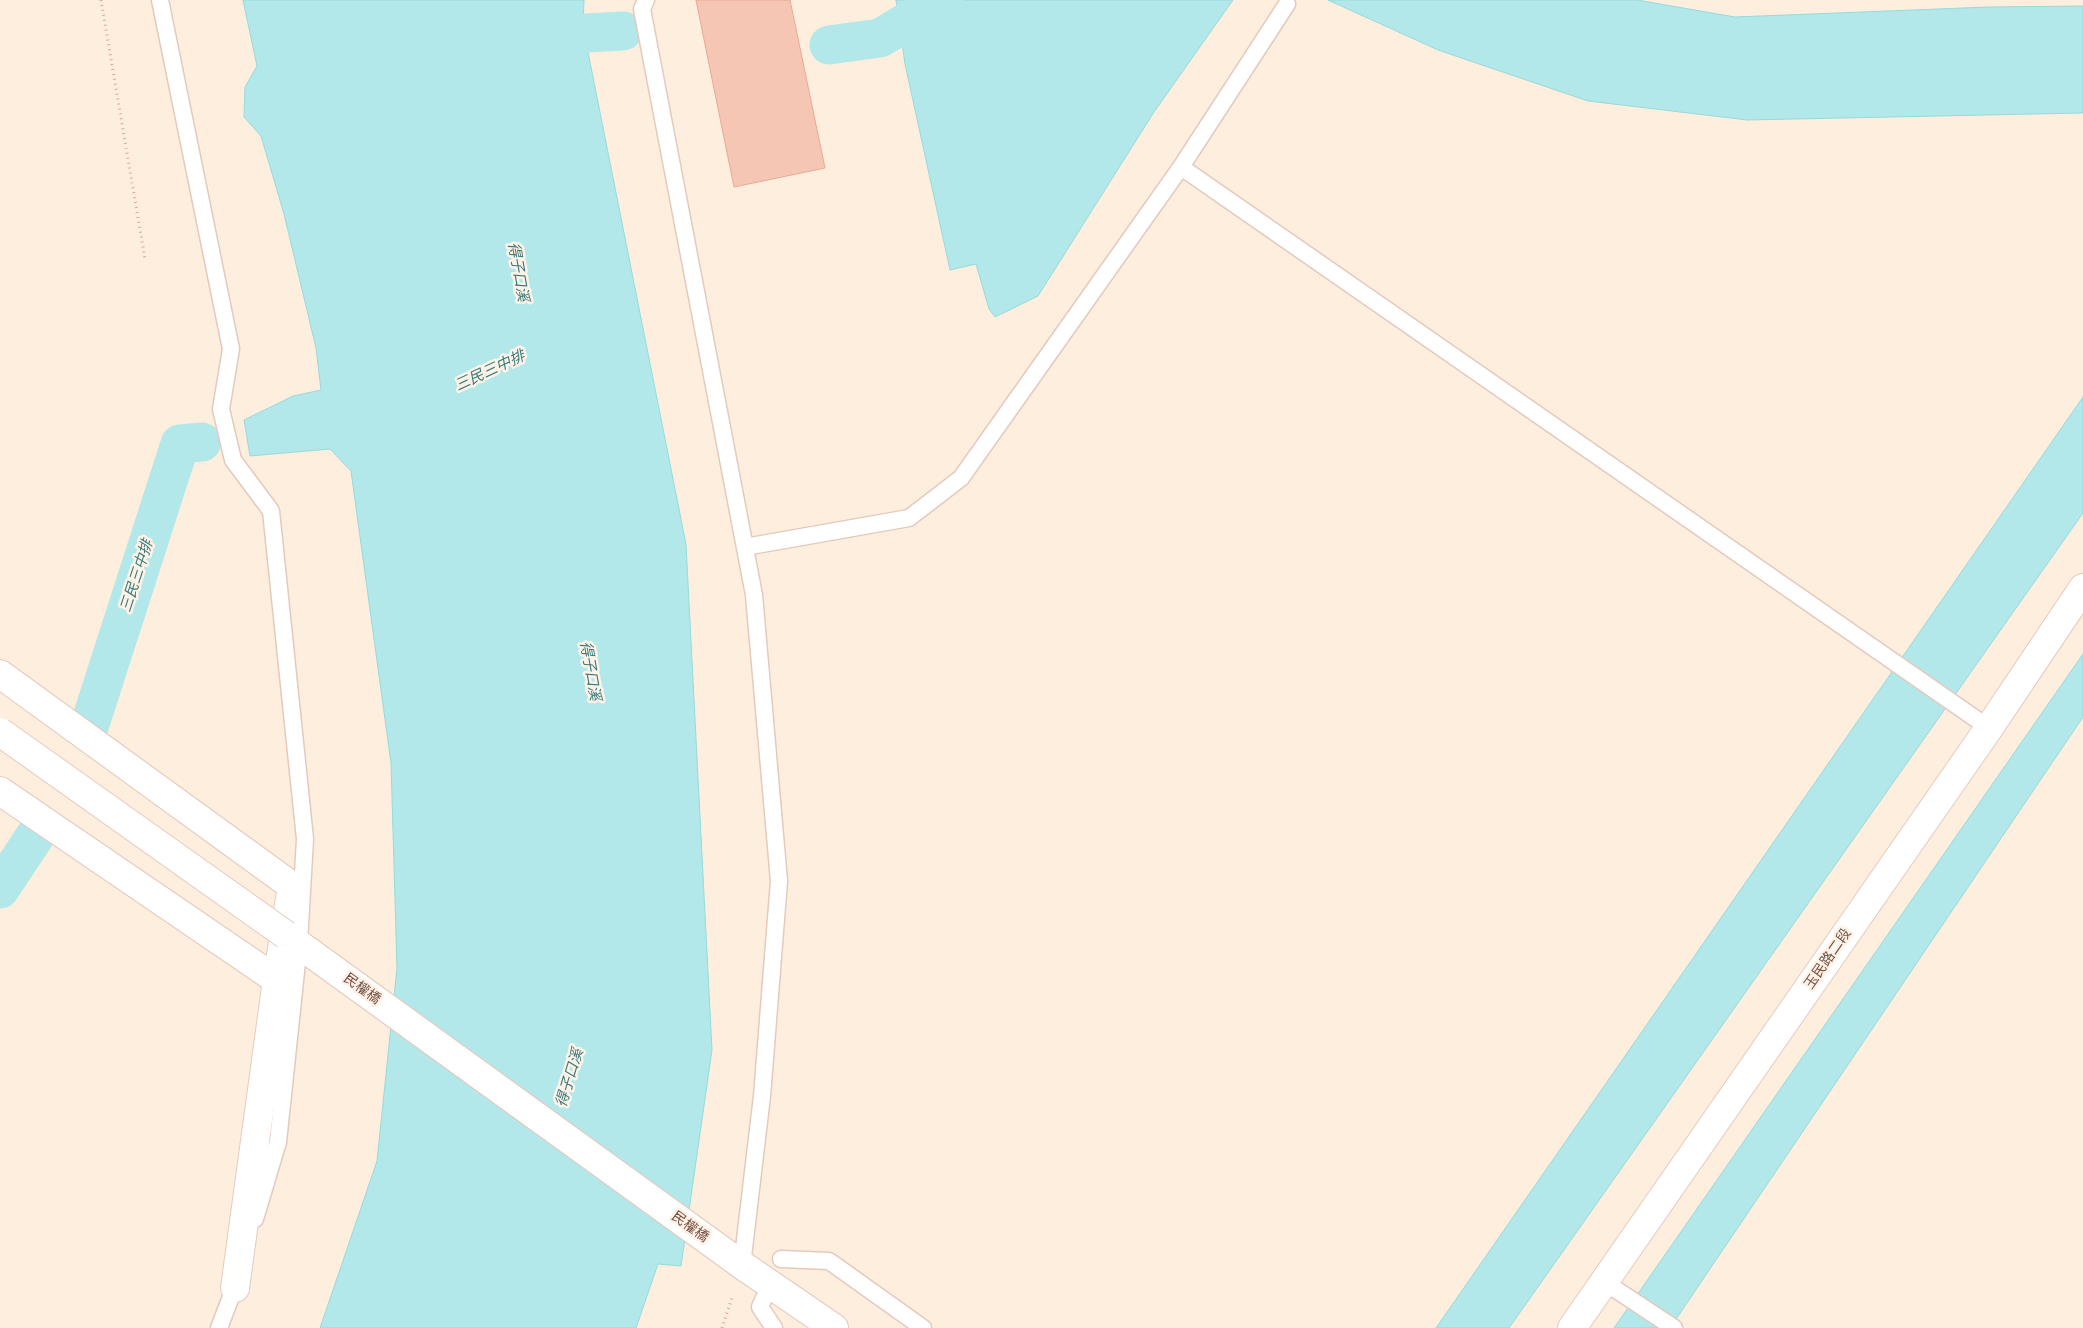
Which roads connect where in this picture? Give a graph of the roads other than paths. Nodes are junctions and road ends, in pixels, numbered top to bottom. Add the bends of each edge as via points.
1 (160, 0) edge
2 (646, 0) edge
3 (1287, 4) dead end
4 (1181, 167) junction
5 (745, 547) junction
6 (2083, 588) edge
7 (0, 674) edge
8 (1989, 728) junction
9 (0, 732) edge
10 (0, 791) edge
11 (299, 944) junction
12 (277, 980) junction
13 (732, 1257) junction
14 (781, 1259) dead end
15 (1603, 1281) junction
16 (235, 1288) junction
17 (764, 1298) dead end
18 (219, 1328) edge
19 (774, 1328) edge
20 (834, 1328) edge
21 (923, 1328) edge
22 (1572, 1328) edge
23 (1674, 1328) edge

1 - 11 lane via 231,349 221,409 233,460 271,511 305,839
2 - 5 lane via 642,9
3 - 4 lane
4 - 5 lane via 961,478 909,518
4 - 8 lane
5 - 13 lane via 754,595 779,881 762,1096
6 - 8 street, 玉民路二段
7 - 12 street via 292,886
8 - 15 street, 玉民路二段
9 - 11 street, 民權橋, bridge
10 - 12 street
11 - 13 street, 民權橋
11 - 16 lane via 278,1142
12 - 16 street
13 - 20 street, 民權橋
14 - 21 lane via 829,1261
15 - 22 street, 玉民路二段
15 - 23 lane
16 - 18 lane
17 - 19 lane via 760,1307

